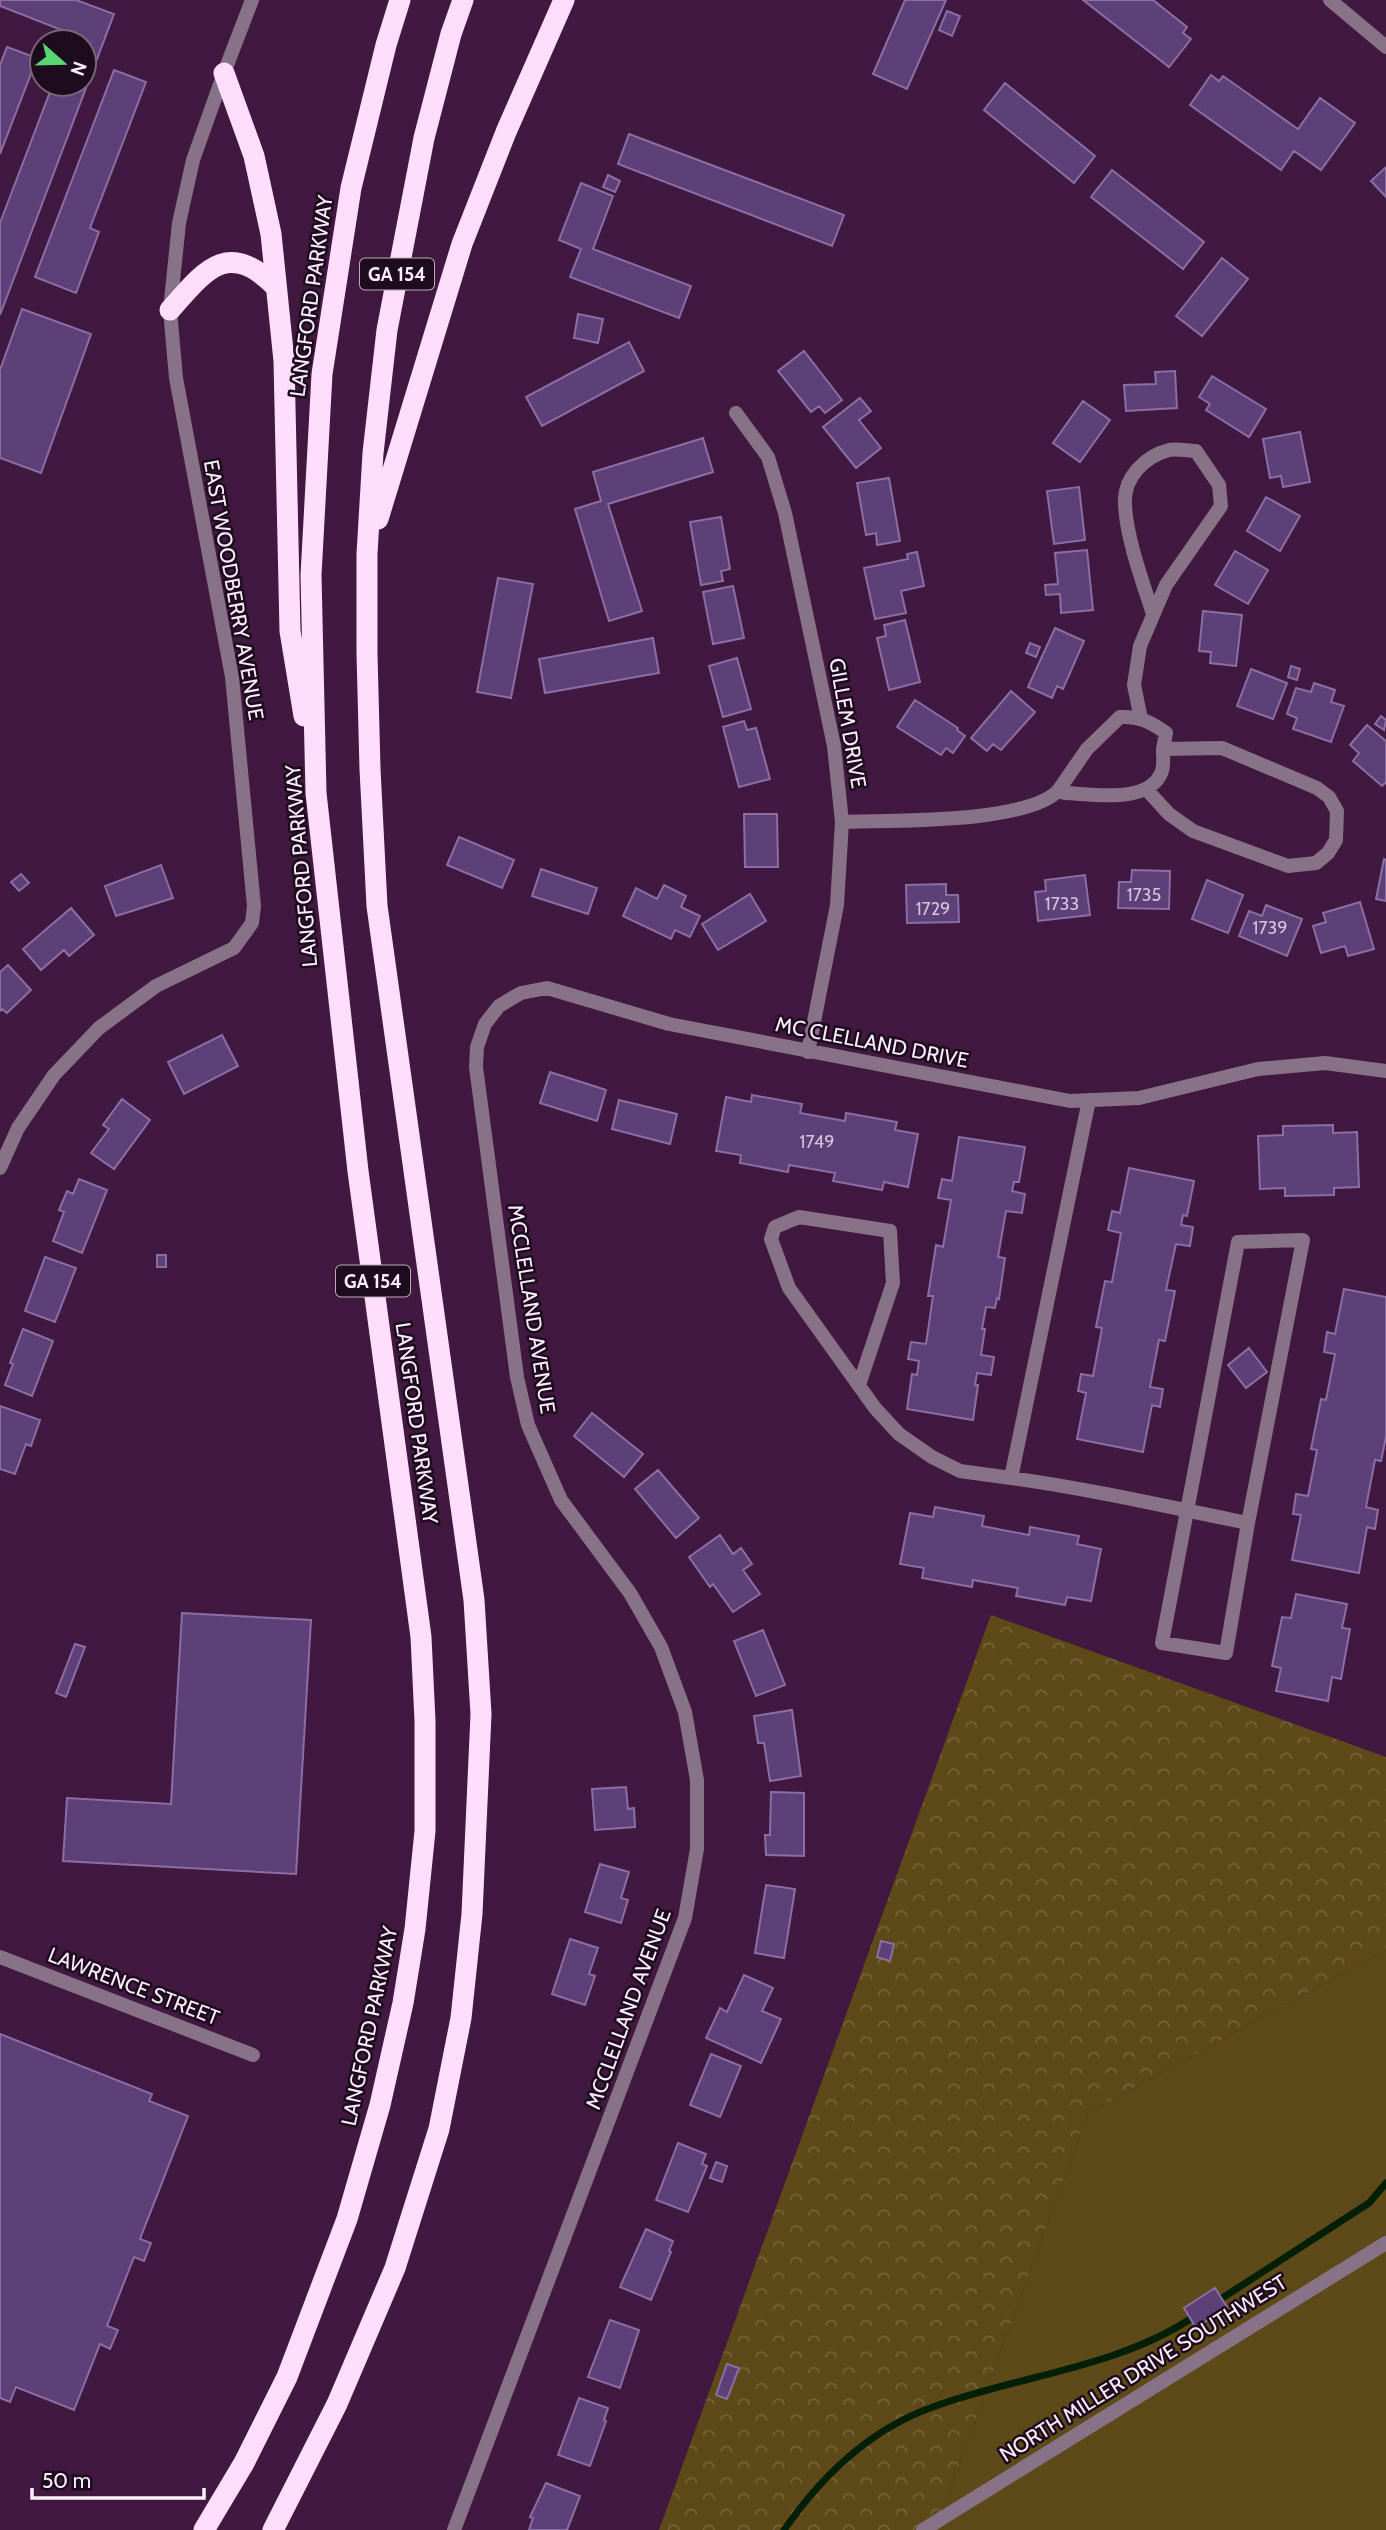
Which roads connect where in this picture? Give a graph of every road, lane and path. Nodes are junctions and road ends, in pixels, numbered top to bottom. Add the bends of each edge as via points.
1 (252, 0) edge
2 (400, 0) edge
3 (463, 0) edge
4 (564, 0) edge
5 (1330, 0) edge
6 (1386, 47) edge
7 (224, 73) junction
8 (276, 287) junction
9 (170, 310) junction
10 (736, 413) dead end
11 (367, 554) junction
12 (1153, 614) junction
13 (1141, 719) junction
14 (1163, 749) junction
15 (1058, 790) junction
16 (1147, 790) junction
17 (316, 793) junction
18 (842, 822) junction
19 (808, 1052) junction
20 (1386, 1070) edge
21 (1088, 1100) junction
22 (486, 1143) joint
23 (0, 1168) edge
24 (859, 1385) junction
25 (1011, 1478) junction
26 (1186, 1510) junction
27 (1248, 1523) junction
28 (0, 1957) edge
29 (253, 2055) dead end
30 (1386, 2243) edge
31 (204, 2530) edge
32 (273, 2530) edge
33 (454, 2530) edge
34 (923, 2530) edge

1 - 7 street, EAST WOODBERRY AVENUE
2 - 17 highway, LANGFORD PARKWAY / GA 154 via 351,188 322,374 311,575
3 - 11 highway, LANGFORD PARKWAY / GA 154 via 424,138 387,330
4 - 11 highway via 462,244
5 - 6 street
7 - 8 highway via 254,156 271,234
7 - 9 street, EAST WOODBERRY AVENUE via 193,160 178,223
8 - 9 highway via 253,267 237,261 221,263
8 - 17 highway via 284,361 290,631
9 - 23 street, EAST WOODBERRY AVENUE via 176,378 232,677 252,923 234,948 156,986 99,1028 54,1075 19,1128
10 - 18 street, GILLEM DRIVE via 768,457 785,513 834,746
11 - 32 highway, LANGFORD PARKWAY / GA 154 via 369,757 377,906 474,1600 481,1727 472,1913 461,2018 439,2129 394,2268 337,2404
12 - 12 street via 1166,585 1220,506 1220,485 1196,451 1171,449 1149,457 1129,480 1124,503
12 - 13 street via 1140,646 1135,685
13 - 14 street via 1166,733
13 - 15 street via 1120,717 1087,749
14 - 16 street via 1162,772
14 - 16 street via 1222,748 1317,788 1337,811 1336,840 1316,863 1288,866 1193,831
15 - 16 street via 1129,795
15 - 18 street via 1023,807 983,817
17 - 31 highway, LANGFORD PARKWAY / GA 154 via 358,1171 421,1637 425,1831 403,2003 347,2219 287,2377
18 - 19 street, GILLEM DRIVE via 837,905
19 - 21 street, MC CLELLAND DRIVE via 1070,1101
19 - 22 street, MC CLELLAND DRIVE via 669,1024 547,988 521,993 499,1006 485,1024 477,1047
20 - 21 street, MC CLELLAND DRIVE via 1325,1063 1258,1069 1139,1098
21 - 25 street
22 - 33 street, MCCLELLAND AVENUE via 527,1425 561,1500 630,1593 661,1647 685,1712 697,1780 697,1849 685,1918
24 - 24 street via 789,1289 771,1239 775,1227 799,1217 890,1231 893,1283
24 - 25 street via 899,1434 932,1457 960,1471
25 - 26 street
26 - 27 street
26 - 27 street via 1162,1643 1226,1653
26 - 27 street via 1238,1242 1303,1240
28 - 29 street, LAWRENCE STREET
30 - 34 street, NORTH MILLER DRIVE SOUTHWEST

